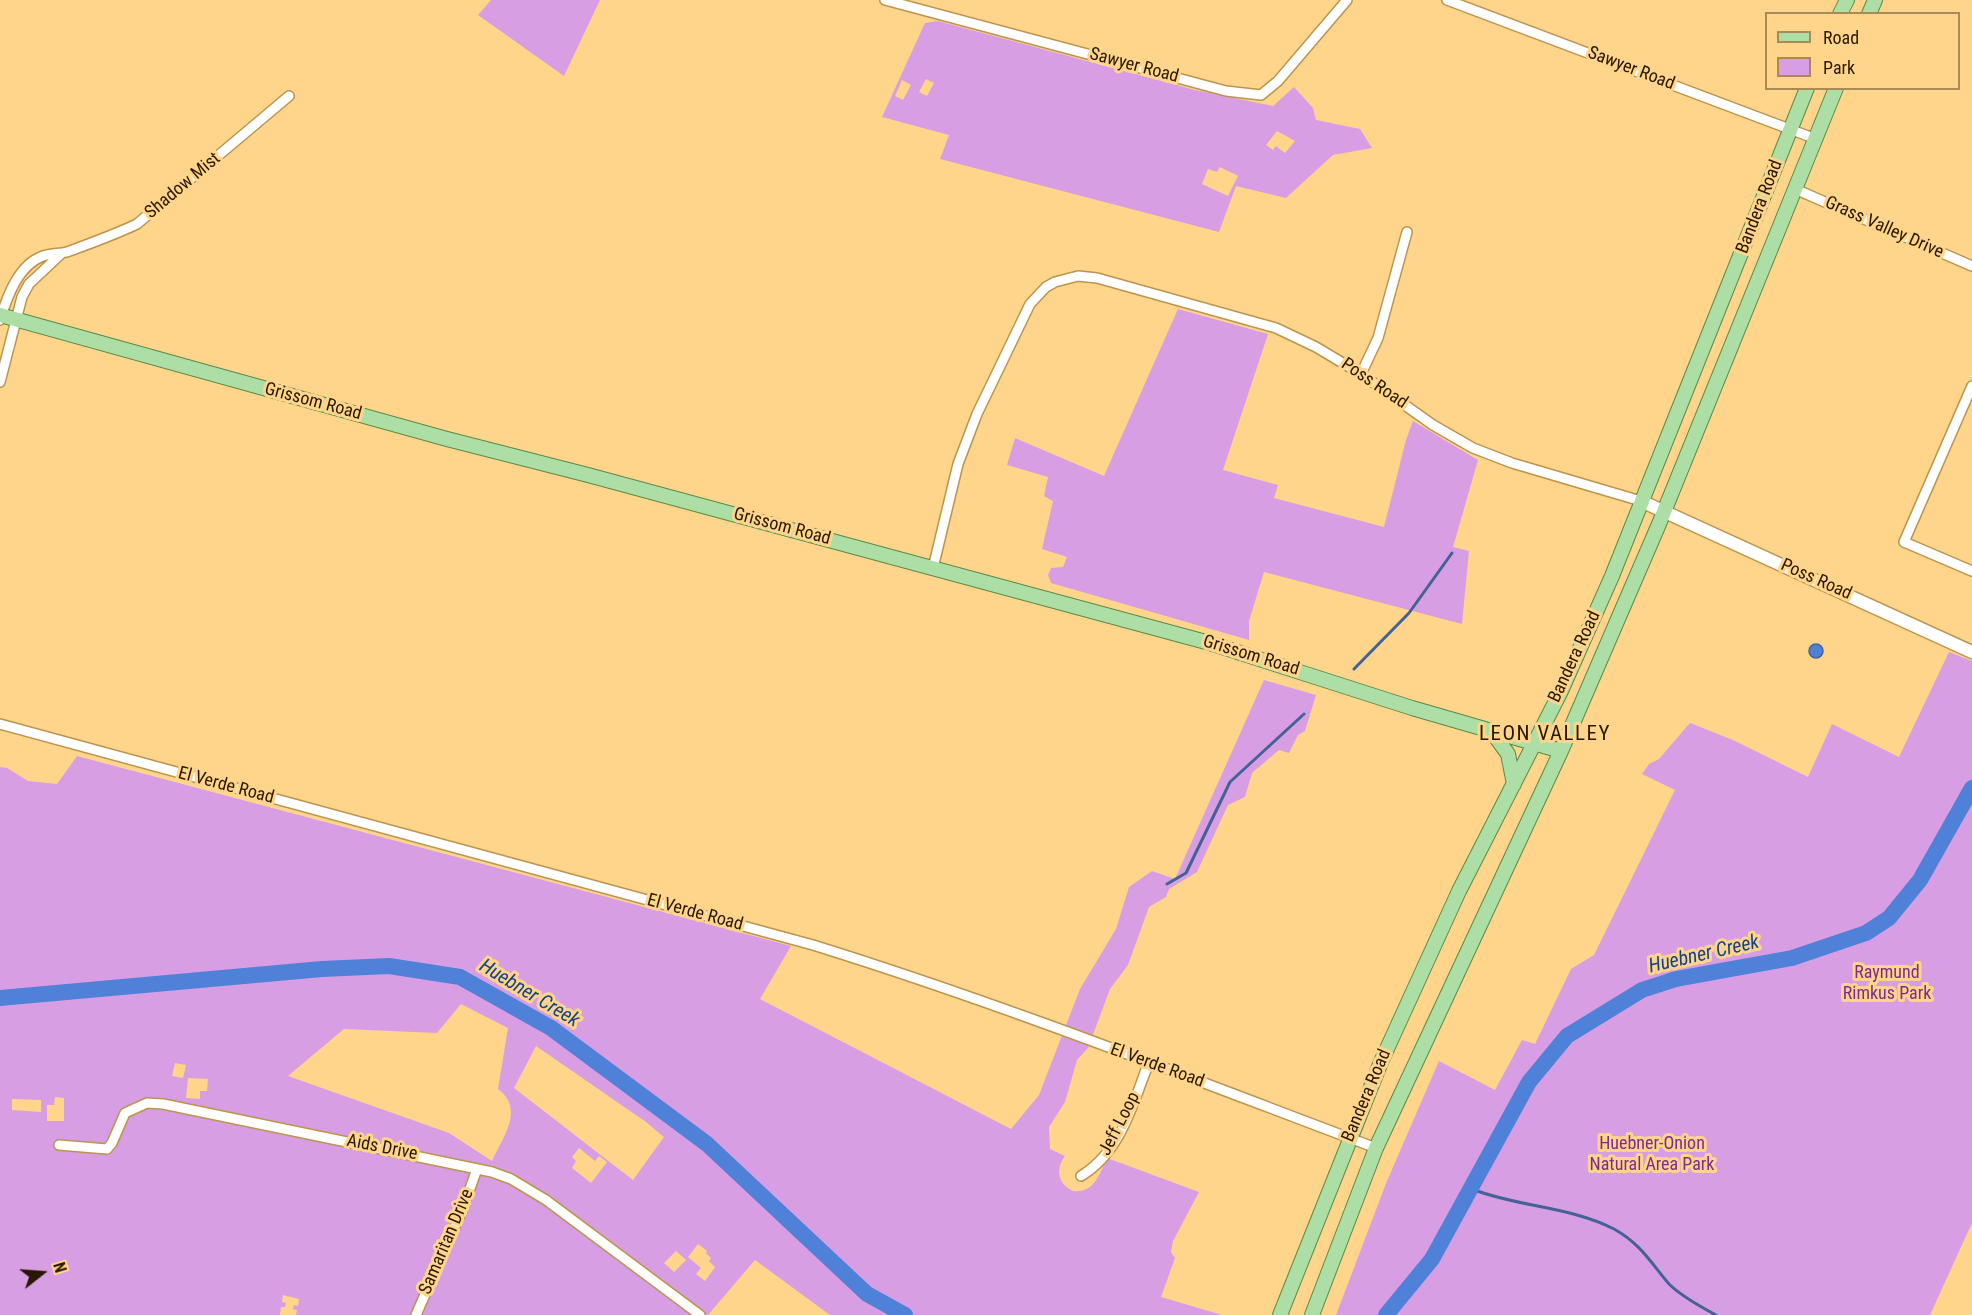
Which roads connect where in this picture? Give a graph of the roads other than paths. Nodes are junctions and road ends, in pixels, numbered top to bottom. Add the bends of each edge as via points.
1 (885, 0) edge
2 (1347, 0) edge
3 (1447, 0) edge
4 (1807, 90) edge
5 (1835, 90) edge
6 (289, 96) dead end
7 (1790, 129) junction
8 (1816, 139) junction
9 (1796, 189) junction
10 (1407, 231) dead end
11 (62, 253) junction
12 (1972, 267) edge
13 (0, 317) edge
14 (16, 321) junction
15 (1711, 329) junction
16 (1736, 339) junction
17 (1361, 374) junction
18 (0, 382) edge
19 (1972, 386) edge
20 (1641, 501) junction
21 (1665, 512) junction
22 (933, 568) junction
23 (1972, 571) edge
24 (1972, 652) edge
25 (0, 724) edge
26 (1490, 730) junction
27 (1534, 743) junction
28 (1561, 751) junction
29 (1514, 784) junction
30 (1149, 1062) junction
31 (1349, 1138) junction
32 (60, 1145) dead end
33 (1376, 1148) junction
34 (477, 1169) junction
35 (1081, 1176) dead end
36 (416, 1315) edge
37 (700, 1315) edge
38 (1280, 1315) edge
39 (1312, 1315) edge

1 - 2 street, Sawyer Road via 1226,91 1261,95 1278,81
3 - 7 street, Sawyer Road
4 - 7 main road, Bandera Road
5 - 8 main road, Bandera Road
6 - 11 street, Shadow Mist via 137,224
7 - 8 street, Sawyer Road
7 - 15 main road, Bandera Road
8 - 9 main road, Bandera Road
9 - 12 street, Grass Valley Drive
9 - 16 main road, Bandera Road
10 - 17 street via 1378,338
11 - 13 street, Shadow Mist via 44,255 20,275
11 - 14 street, Shadow Mist via 29,284
13 - 14 main road, Grissom Road
14 - 18 street, Shadow Mist
14 - 22 main road, Grissom Road
15 - 16 main road
15 - 20 main road, Bandera Road
16 - 21 main road, Bandera Road
17 - 20 street, Poss Road via 1473,448
17 - 22 street, Poss Road via 1316,346 1276,328 1097,278 1078,276 1055,282 1030,304 977,414 958,464
19 - 23 street via 1904,542
20 - 21 street, Poss Road
20 - 27 main road, Bandera Road via 1612,576
21 - 24 street, Poss Road
21 - 28 main road, Bandera Road
22 - 26 main road, Grissom Road via 1214,644
25 - 30 street, El Verde Road via 813,945
26 - 27 main road, Grissom Road
26 - 29 main road via 1508,754
27 - 28 main road, Grissom Road
27 - 29 main road, Bandera Road
28 - 33 main road, Bandera Road
29 - 31 main road, Bandera Road via 1459,891
30 - 31 street, El Verde Road
30 - 35 street, Jeff Loop via 1124,1125 1106,1157
31 - 33 street, El Verde Road
31 - 38 main road, Bandera Road
32 - 34 street, Aids Drive via 107,1149 125,1113 147,1103
33 - 39 main road, Bandera Road
34 - 36 street, Samaritan Drive
34 - 37 street, Aids Drive via 511,1179 546,1200

